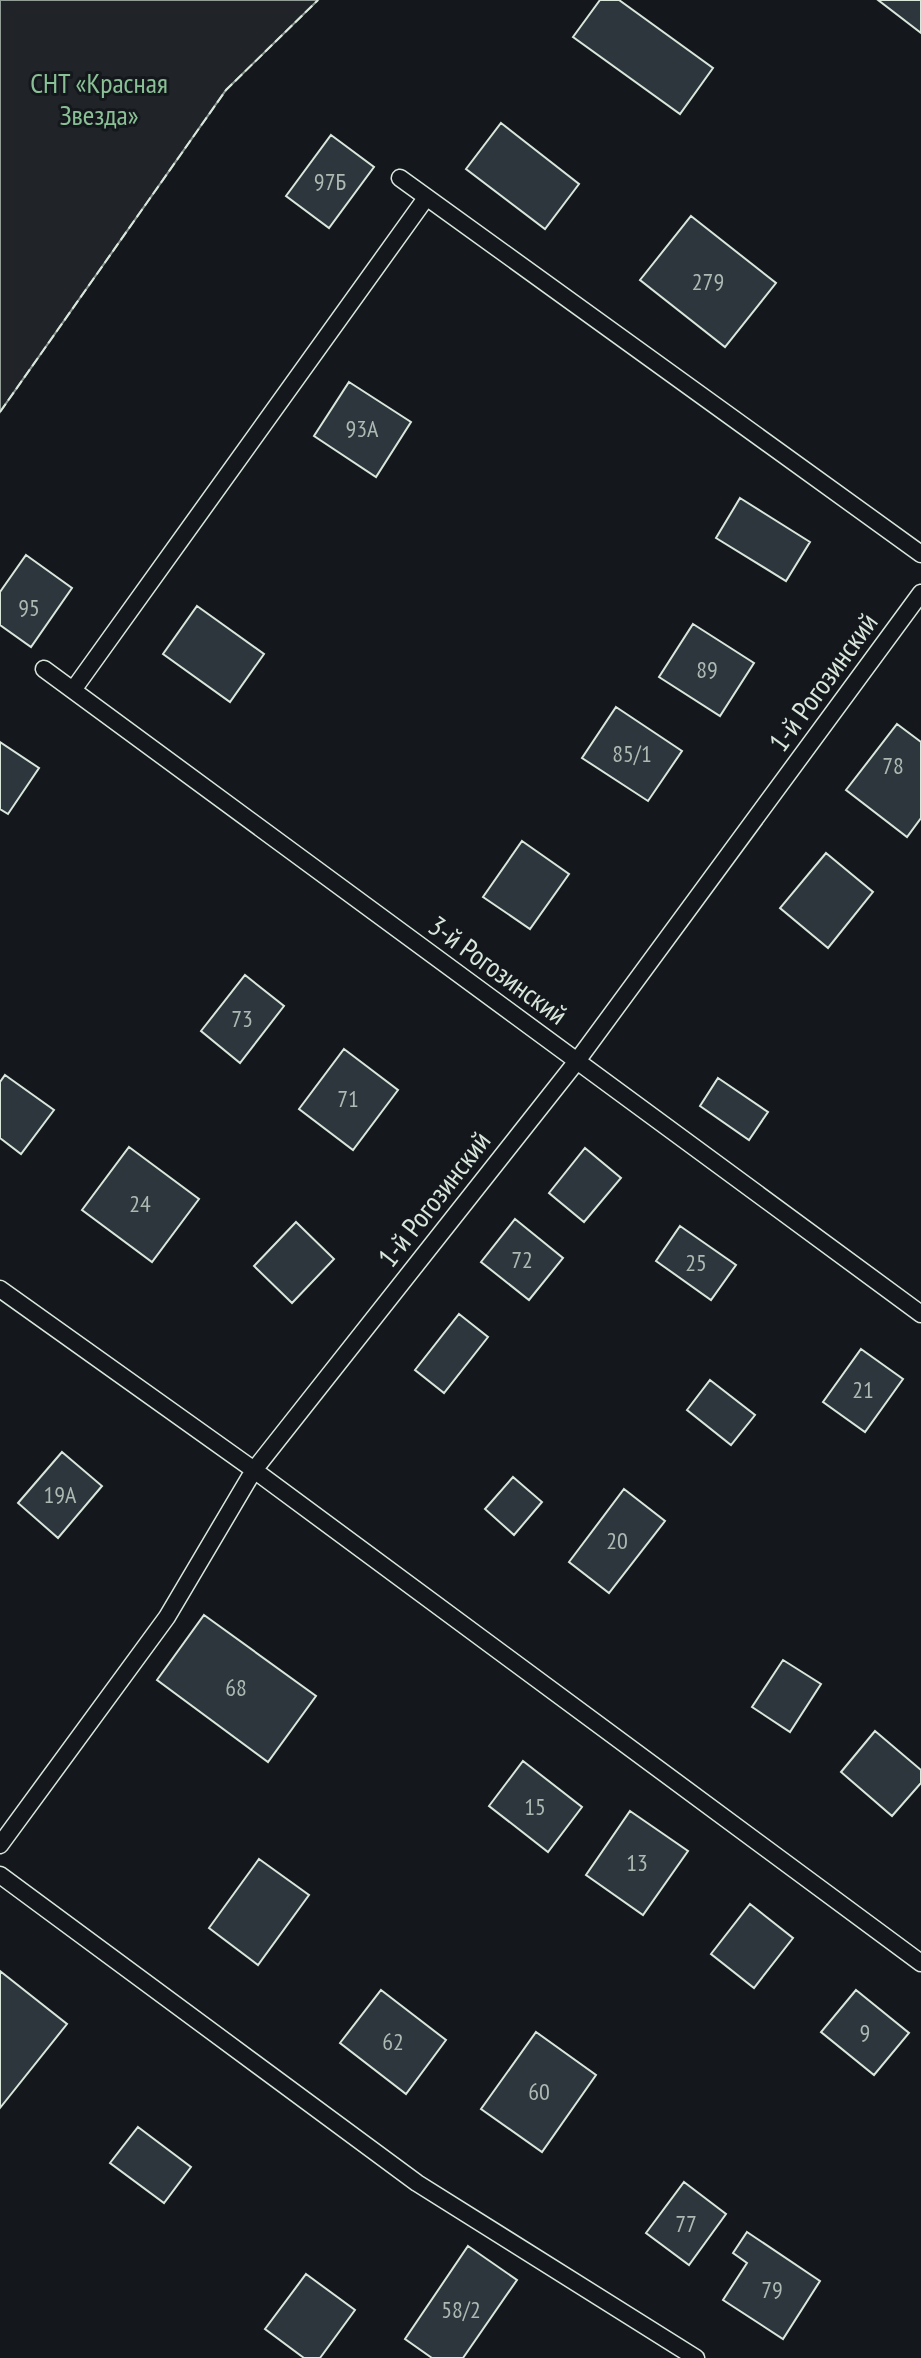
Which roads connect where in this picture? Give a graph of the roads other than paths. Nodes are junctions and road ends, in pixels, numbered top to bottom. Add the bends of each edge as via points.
1 (400, 178) dead end
2 (426, 198) junction
3 (921, 554) edge
4 (921, 593) edge
5 (44, 669) dead end
6 (73, 690) junction
7 (577, 1061) junction
8 (0, 1289) edge
9 (921, 1314) edge
10 (254, 1470) junction
11 (0, 1845) edge
12 (0, 1875) edge
13 (921, 1963) edge
14 (696, 2358) edge

1 - 2 lane
2 - 3 lane
2 - 6 lane
4 - 7 lane, 1-й Рогозинский
5 - 6 lane, 3-й Рогозинский
6 - 7 lane, 3-й Рогозинский
7 - 9 lane, 3-й Рогозинский
7 - 10 lane, 1-й Рогозинский
8 - 10 lane
10 - 11 lane, 1-й Рогозинский via 167,1617
10 - 13 lane
12 - 14 lane via 417,2183

